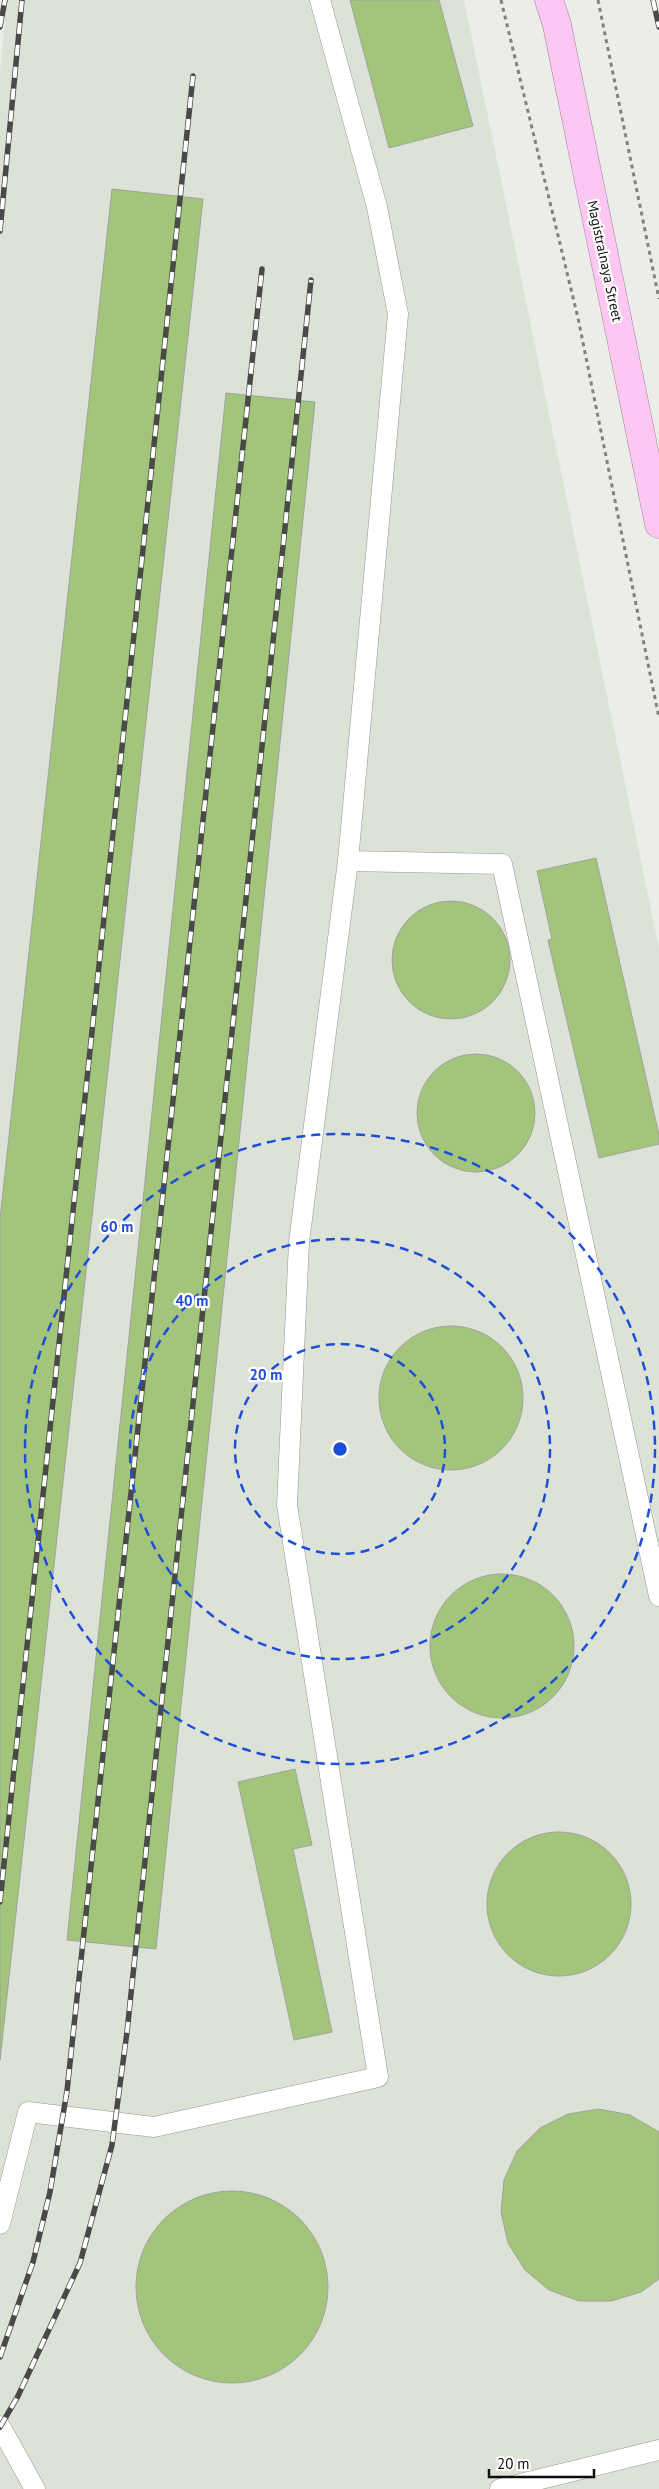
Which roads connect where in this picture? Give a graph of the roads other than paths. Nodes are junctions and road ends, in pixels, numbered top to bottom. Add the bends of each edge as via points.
1 (320, 0) edge
2 (549, 0) edge
3 (659, 524) edge
4 (348, 861) junction
5 (659, 1596) edge
6 (0, 2224) edge
7 (0, 2426) edge
8 (659, 2450) edge
9 (35, 2489) edge
10 (500, 2489) edge

1 - 4 lane via 377,207 398,314
2 - 3 highway, Magistralnaya Street via 557,25
4 - 5 lane via 502,864
4 - 6 lane via 299,1242 287,1505 378,2077 154,2127 28,2112
7 - 9 lane
8 - 10 lane

